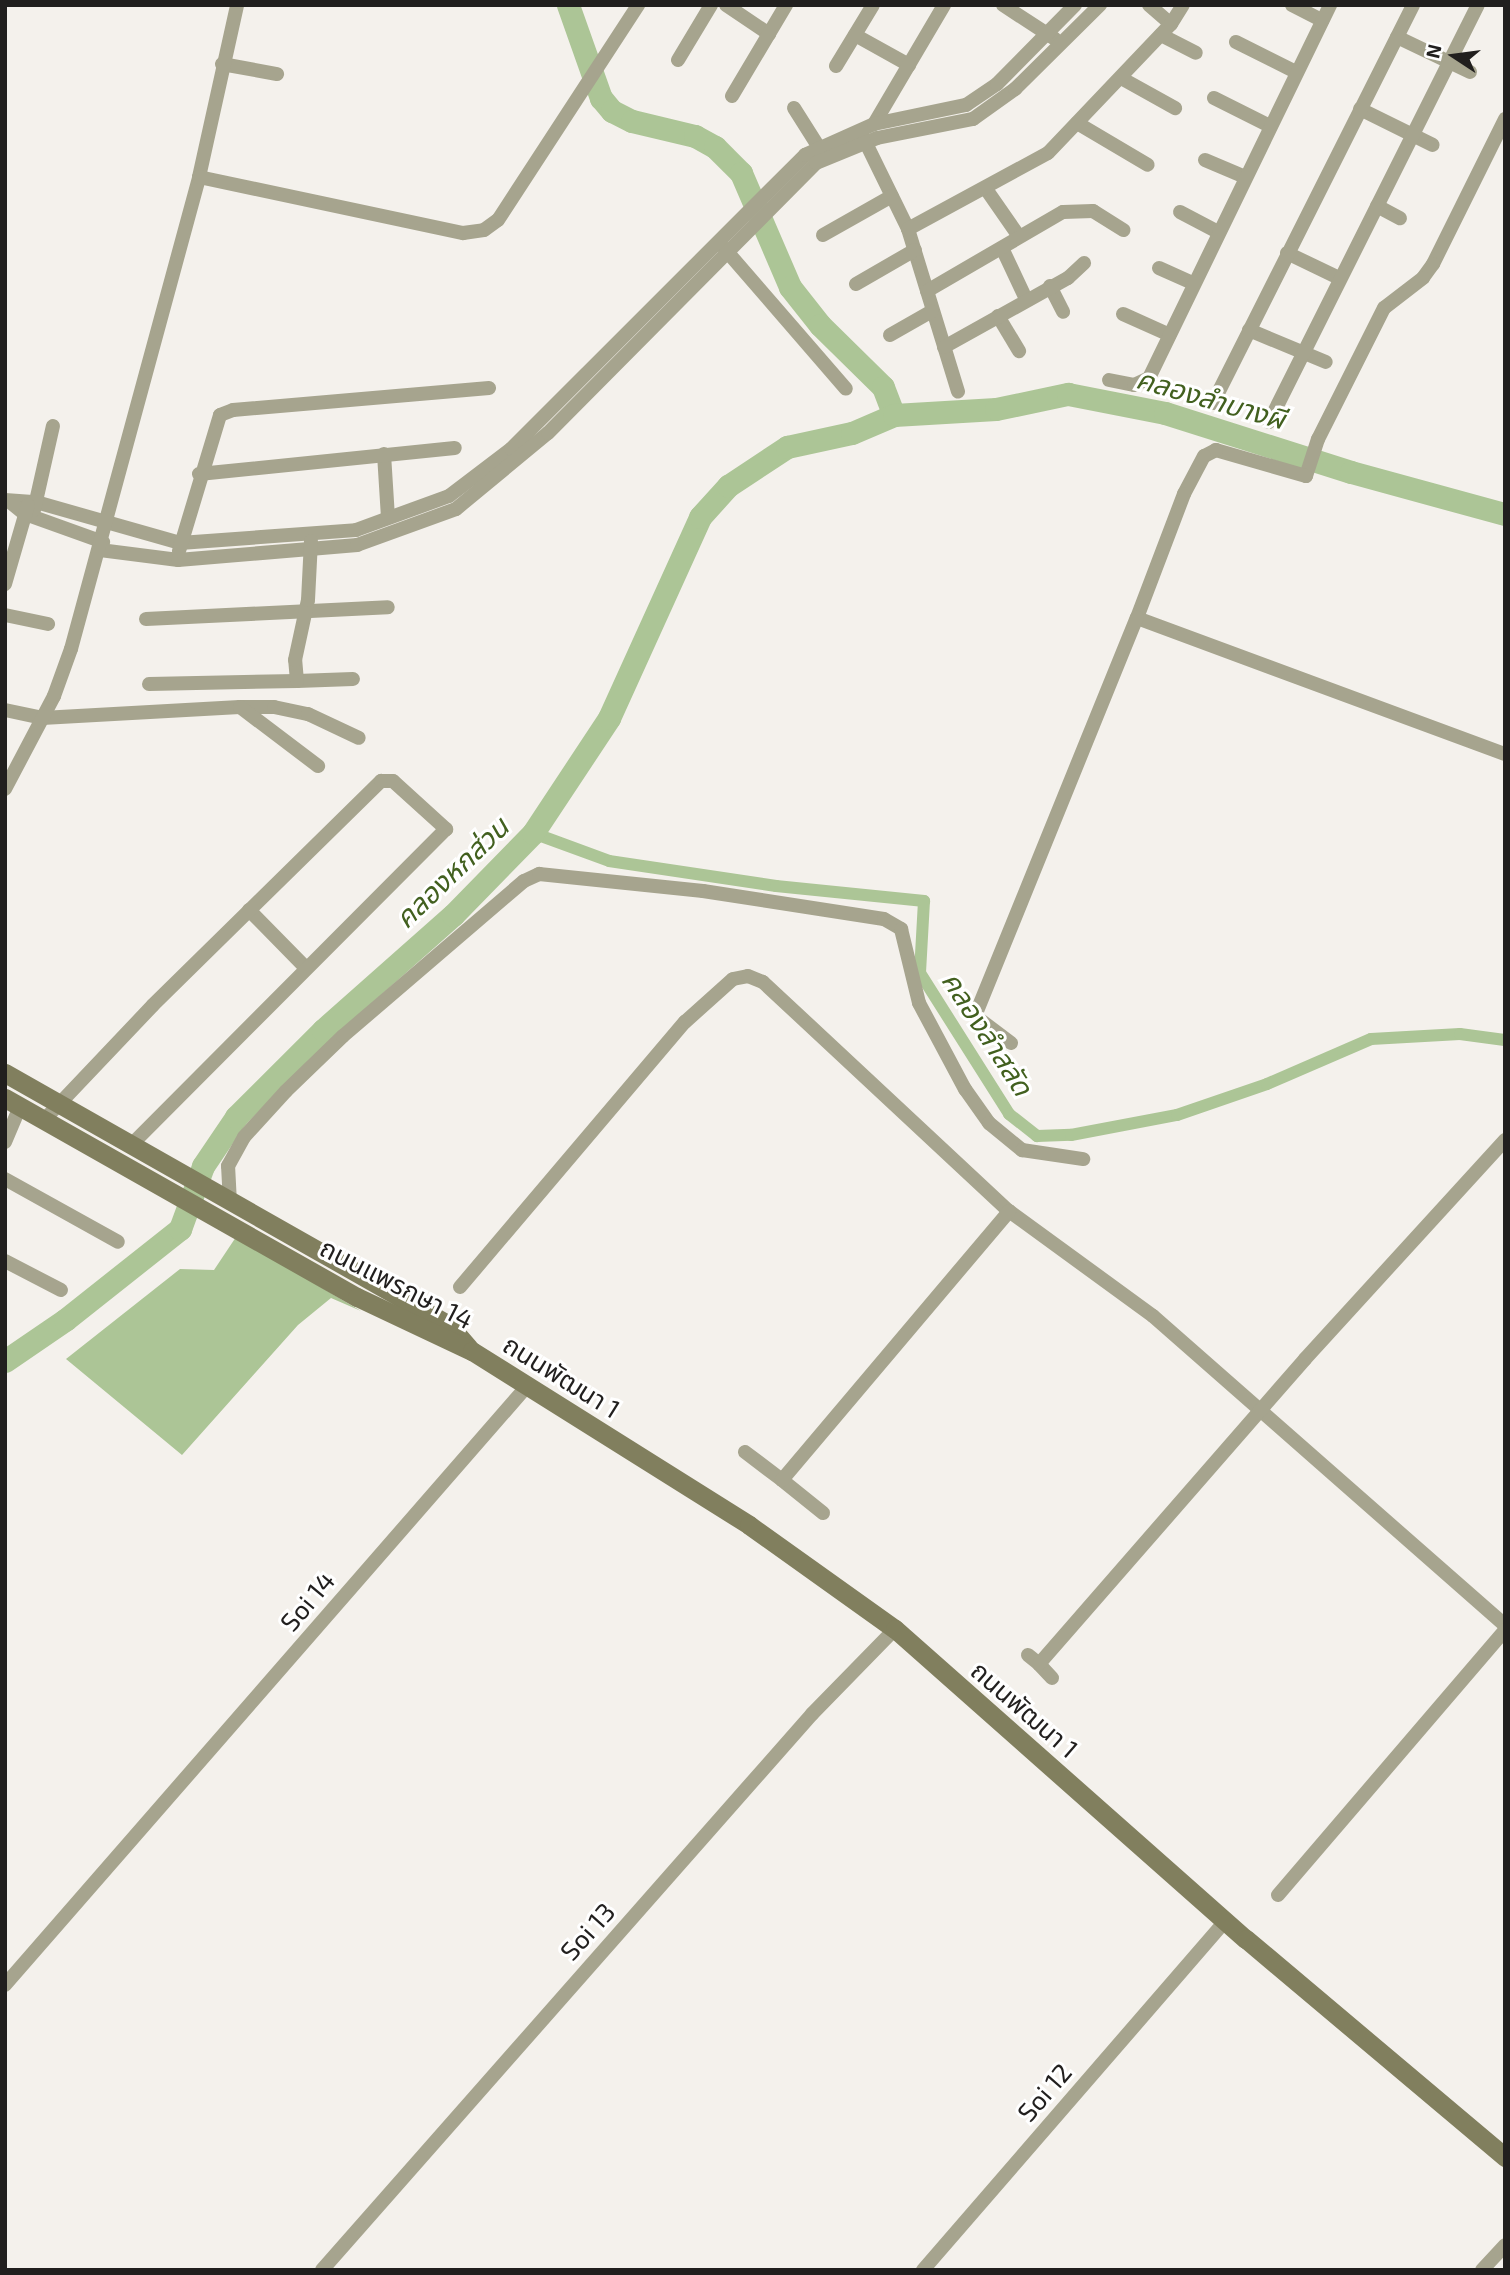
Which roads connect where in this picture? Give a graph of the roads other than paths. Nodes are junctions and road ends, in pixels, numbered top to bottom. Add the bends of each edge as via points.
1 (237, 5) edge
2 (638, 5) edge
3 (711, 5) edge
4 (726, 5) edge
5 (786, 5) edge
6 (873, 5) edge
7 (944, 5) edge
8 (1003, 5) edge
9 (1075, 5) edge
10 (1100, 5) edge
11 (1149, 5) edge
12 (1183, 5) edge
13 (1292, 5) edge
14 (1330, 5) edge
15 (1413, 5) edge
16 (1478, 5) edge
17 (1322, 20) junction
18 (1166, 30) junction
19 (769, 34) junction
20 (1048, 34) junction
21 (855, 35) junction
22 (1397, 37) junction
23 (1236, 43) dead end
24 (1060, 44) junction
25 (1196, 53) dead end
26 (678, 60) dead end
27 (1449, 61) junction
28 (222, 64) junction
29 (909, 65) junction
30 (836, 66) dead end
31 (1296, 72) junction
32 (1470, 72) dead end
33 (277, 74) dead end
34 (1121, 78) junction
35 (732, 96) dead end
36 (1214, 99) dead end
37 (794, 108) dead end
38 (1175, 108) dead end
39 (1360, 109) junction
40 (1505, 118) edge
41 (1077, 123) junction
42 (874, 124) junction
43 (1270, 125) junction
44 (1412, 134) junction
45 (862, 136) junction
46 (1433, 145) dead end
47 (818, 146) junction
48 (1205, 160) dead end
49 (1148, 164) dead end
50 (200, 177) junction
51 (1245, 177) junction
52 (986, 189) junction
53 (777, 192) junction
54 (892, 195) junction
55 (1377, 206) junction
56 (1180, 212) dead end
57 (1400, 218) dead end
58 (908, 229) junction
59 (1124, 230) dead end
60 (1218, 232) junction
61 (823, 235) dead end
62 (1018, 235) junction
63 (719, 242) junction
64 (1002, 248) junction
65 (915, 250) junction
66 (1287, 253) junction
67 (729, 254) junction
68 (1084, 264) dead end
69 (1159, 268) dead end
70 (1339, 278) junction
71 (1194, 283) junction
72 (856, 284) dead end
73 (1050, 286) junction
74 (927, 291) junction
75 (1026, 299) junction
76 (932, 312) junction
77 (1063, 312) dead end
78 (1123, 314) dead end
79 (998, 316) junction
80 (1249, 330) junction
81 (890, 335) dead end
82 (1170, 335) junction
83 (944, 347) junction
84 (1019, 351) dead end
85 (1303, 352) junction
86 (610, 361) junction
87 (1326, 362) dead end
88 (1109, 380) dead end
89 (489, 388) dead end
90 (846, 389) dead end
91 (958, 392) dead end
92 (1213, 402) dead end
93 (1269, 422) dead end
94 (53, 426) dead end
95 (454, 448) dead end
96 (384, 454) junction
97 (514, 455) junction
98 (199, 474) junction
99 (8, 501) edge
100 (31, 508) junction
101 (388, 517) junction
102 (108, 524) junction
103 (311, 542) junction
104 (180, 543) junction
105 (102, 546) junction
106 (178, 559) junction
107 (5, 584) edge
108 (388, 607) dead end
109 (305, 612) junction
110 (5, 615) edge
111 (1137, 618) junction
112 (146, 620) dead end
113 (48, 624) dead end
114 (353, 679) dead end
115 (297, 681) junction
116 (149, 684) dead end
117 (240, 707) junction
118 (5, 710) edge
119 (42, 718) junction
120 (359, 738) dead end
121 (1505, 754) edge
122 (318, 766) dead end
123 (5, 789) edge
124 (249, 910) junction
125 (306, 968) junction
126 (1011, 1043) dead end
127 (5, 1073) edge
128 (13, 1102) edge
129 (56, 1102) junction
130 (44, 1120) junction
131 (1505, 1140) edge
132 (5, 1142) edge
133 (130, 1146) junction
134 (1083, 1159) dead end
135 (5, 1179) edge
136 (221, 1205) junction
137 (1009, 1211) junction
138 (118, 1242) dead end
139 (5, 1261) edge
140 (460, 1287) dead end
141 (61, 1290) dead end
142 (472, 1351) joint
143 (529, 1384) junction
144 (1261, 1410) junction
145 (745, 1452) dead end
146 (782, 1479) junction
147 (823, 1513) dead end
148 (1505, 1627) edge
149 (895, 1629) junction
150 (1052, 1678) dead end
151 (1278, 1895) dead end
152 (1226, 1920) junction
153 (5, 1985) edge
154 (1505, 2157) edge
155 (1505, 2245) edge
156 (322, 2270) edge
157 (923, 2270) edge
158 (1482, 2270) edge

1 - 28 street
2 - 50 street via 498,220 484,230 463,233
3 - 26 street
4 - 19 street
5 - 19 street
6 - 21 street
7 - 29 street
8 - 20 street
9 - 20 street
10 - 24 street
11 - 18 street
12 - 18 street
13 - 17 street
14 - 17 street
15 - 22 street
16 - 27 street
17 - 31 street
18 - 25 street
18 - 34 street
19 - 35 street
20 - 24 street
20 - 42 street via 967,106
21 - 29 street
21 - 30 street
22 - 27 street
22 - 39 street
23 - 31 street
24 - 45 street via 1015,89 973,119
27 - 32 street
27 - 44 street
28 - 33 street
28 - 50 street
29 - 42 street
31 - 43 street
34 - 38 street
34 - 41 street
36 - 43 street
37 - 47 street
39 - 44 street
39 - 66 street
40 - 111 street via 1433,264 1423,278 1398,294 1378,319 1318,439 1306,476 1216,450 1204,456 1184,494
41 - 49 street
41 - 52 street via 1048,153
42 - 45 street
43 - 51 street
44 - 46 street
44 - 55 street
45 - 47 street
45 - 53 street
45 - 54 street
47 - 53 street
48 - 51 street
50 - 102 street
51 - 60 street
52 - 58 street
52 - 62 street
53 - 63 street via 740,219
53 - 67 street
54 - 58 street
54 - 61 street
55 - 57 street
55 - 70 street
56 - 60 street
58 - 65 street
59 - 62 street via 1093,211 1077,209
60 - 71 street
62 - 64 street
63 - 67 street
63 - 86 street
64 - 74 street
64 - 75 street
65 - 72 street
65 - 74 street
66 - 70 street
66 - 80 street
67 - 86 street
67 - 90 street
68 - 73 street via 1080,271
69 - 71 street
70 - 85 street
71 - 82 street
73 - 75 street
73 - 77 street
74 - 76 street
75 - 79 street
76 - 81 street
76 - 83 street
78 - 82 street
79 - 83 street
79 - 84 street
80 - 85 street
80 - 92 street
82 - 88 street via 1145,383
83 - 91 street
85 - 87 street
85 - 93 street
86 - 97 street
89 - 98 street via 225,412 215,423
94 - 100 street
95 - 96 street
96 - 98 street
96 - 101 street
97 - 101 street via 449,496
97 - 103 street via 456,509 373,541
98 - 104 street
99 - 100 street
100 - 102 street
100 - 105 street
100 - 107 street
101 - 103 street
102 - 104 street
102 - 105 street
103 - 104 street
103 - 106 street
103 - 109 street
104 - 106 street
105 - 106 street
105 - 119 street via 63,674
108 - 109 street
109 - 112 street
109 - 115 street via 296,644
110 - 113 street
111 - 121 street
111 - 126 street via 975,1016
114 - 115 street
115 - 116 street
117 - 119 street
117 - 120 street via 308,714
117 - 122 street
118 - 119 street
119 - 123 street
124 - 125 street
124 - 125 street via 387,778 446,825
124 - 129 street
125 - 133 street
127 - 129 main road, ถนนแพรกษา 14
128 - 130 main road, ถนนแพรกษา 14
128 - 132 street
129 - 130 street
129 - 133 main road, ถนนแพรกษา 14
130 - 136 main road, ถนนแพรกษา 14 via 160,1186
131 - 144 street
133 - 136 main road, ถนนแพรกษา 14
134 - 136 street via 1022,1150 989,1123 965,1089 919,1003 901,929 884,919 703,891 539,874 524,881 343,1036 286,1091 244,1137 228,1166
135 - 138 street
136 - 142 main road, ถนนแพรกษา 14 via 357,1297
137 - 140 street via 763,982 748,976 733,979 685,1022
137 - 144 street via 1153,1316
137 - 146 street
139 - 141 street
142 - 143 main road, ถนนพัฒนา 1
143 - 149 main road, ถนนพัฒนา 1 via 749,1525
143 - 153 street, Soi 14
144 - 148 street
144 - 150 street via 1033,1660
145 - 146 street
146 - 147 street
148 - 151 street
149 - 152 main road, ถนนพัฒนา 1
149 - 156 street, Soi 13 via 812,1714
152 - 154 main road, ถนนพัฒนา 1
152 - 157 street, Soi 12
155 - 158 street

